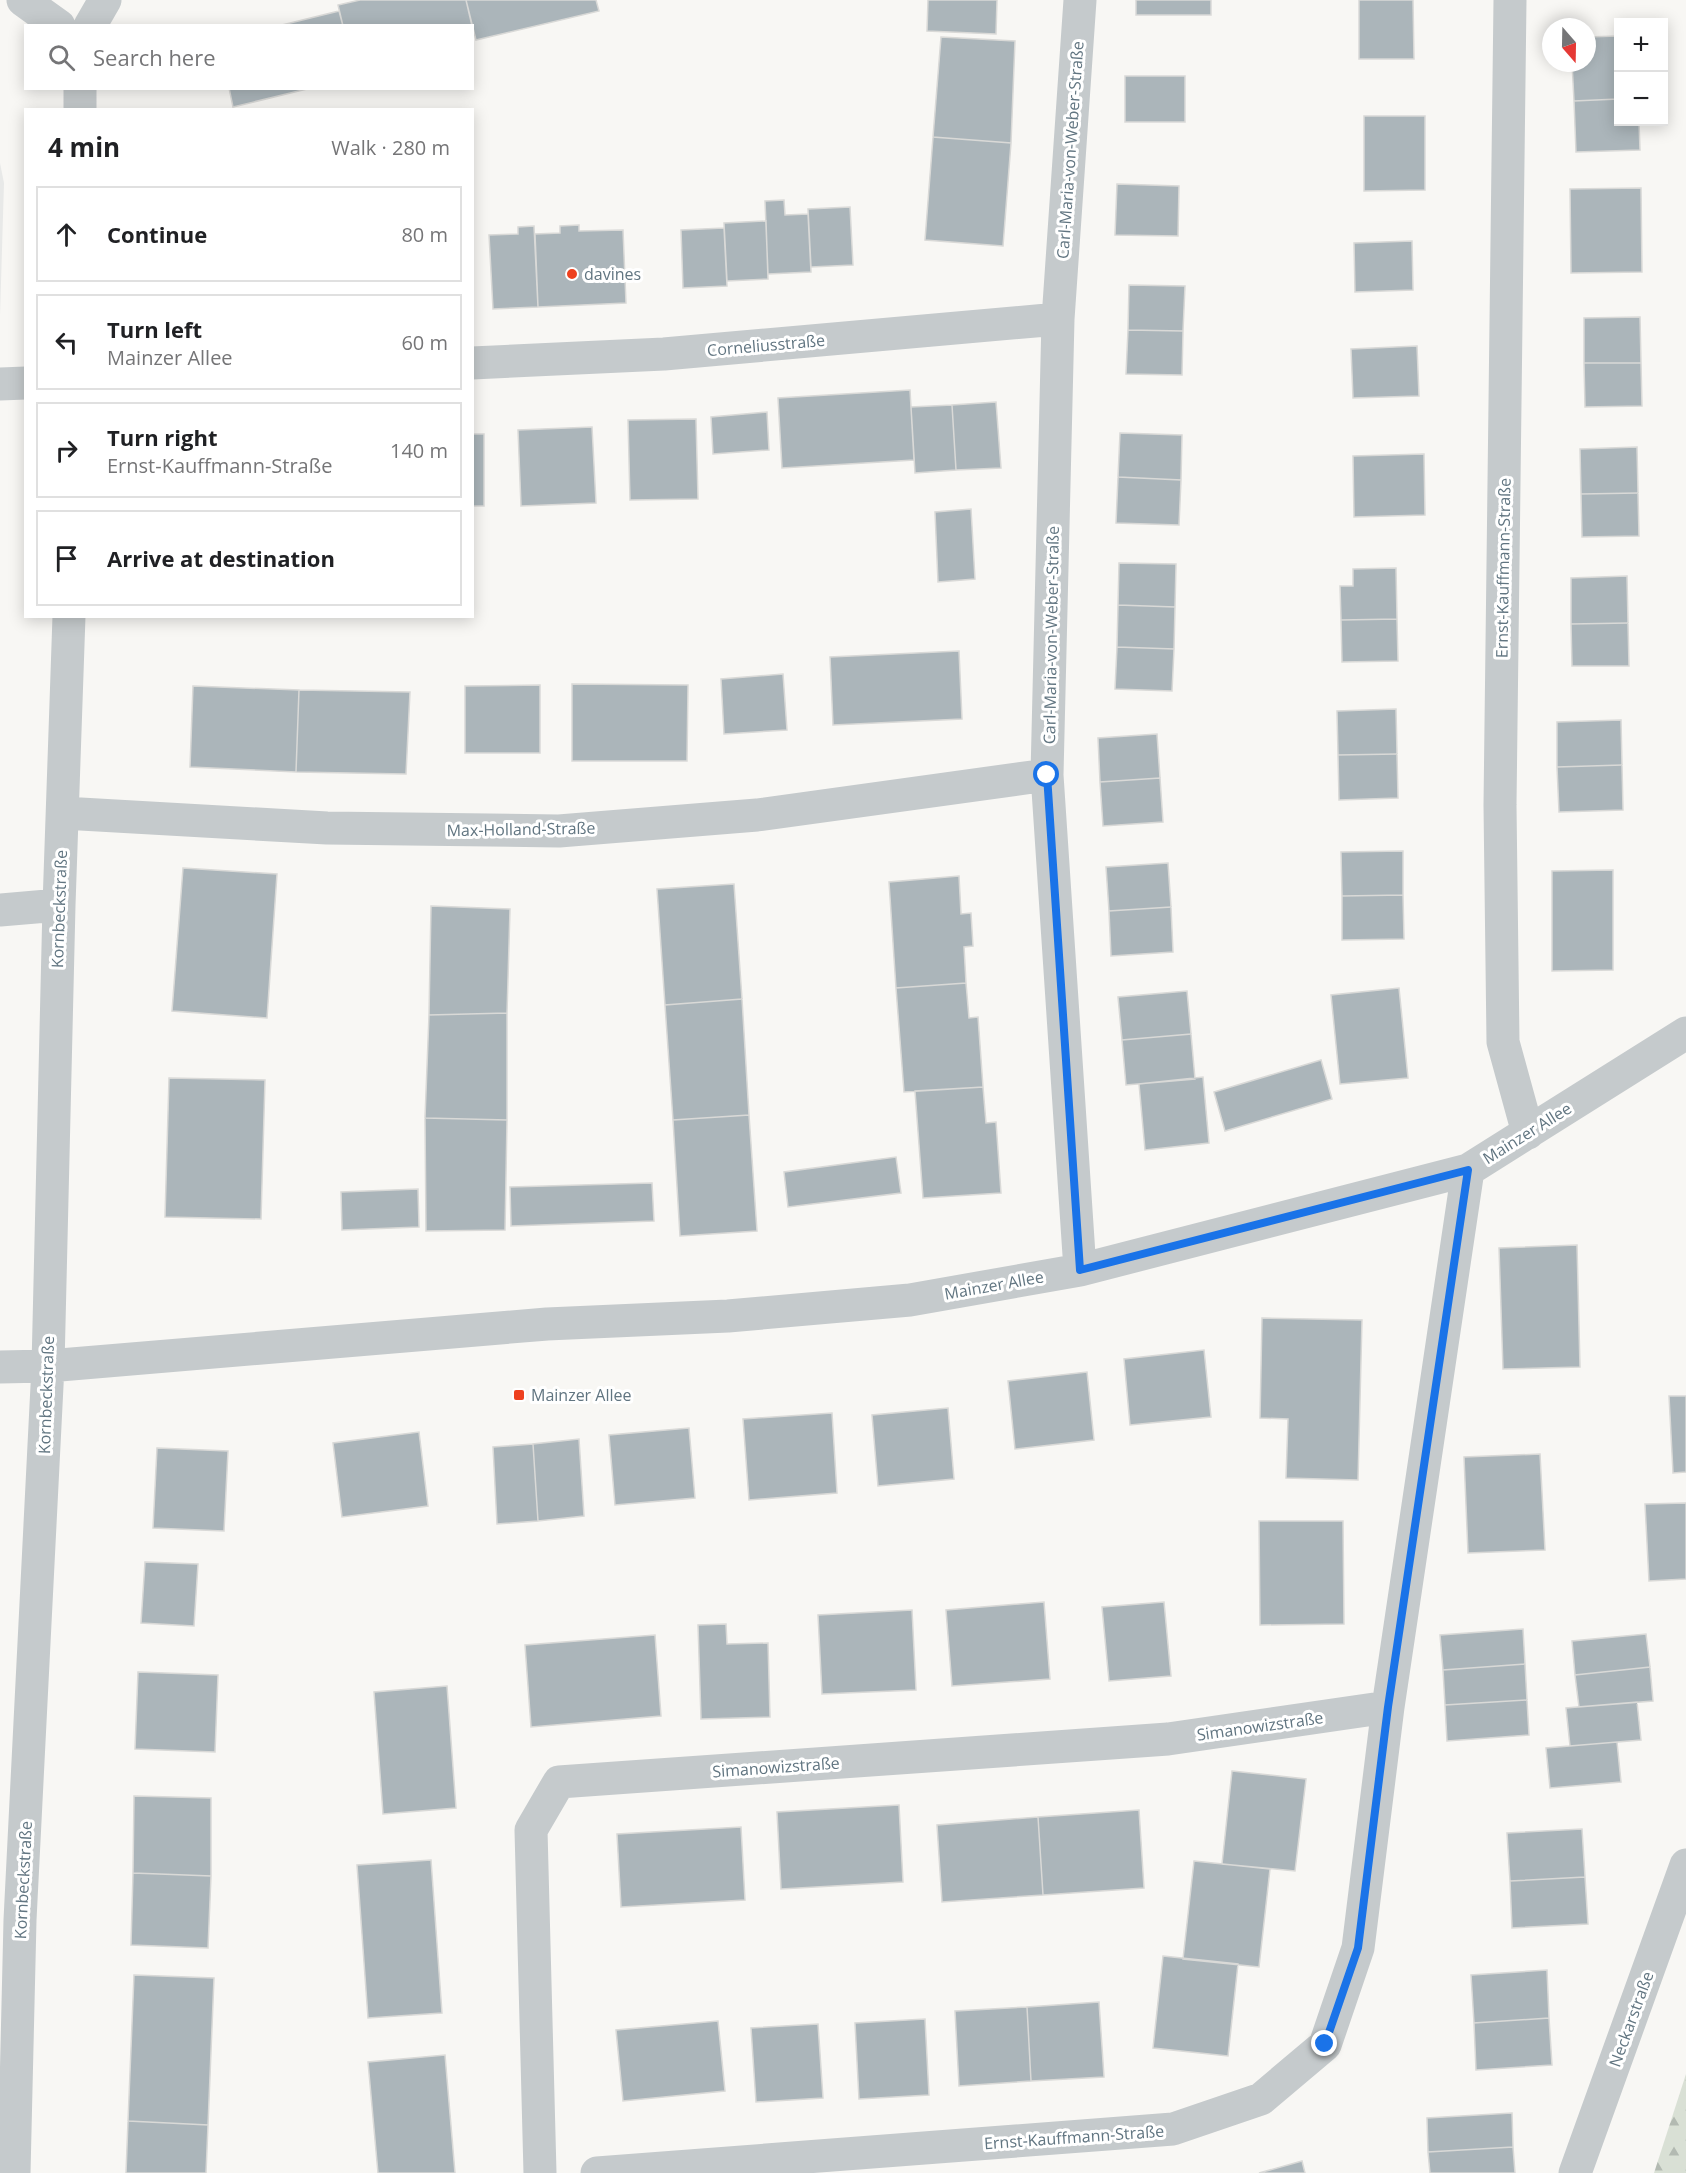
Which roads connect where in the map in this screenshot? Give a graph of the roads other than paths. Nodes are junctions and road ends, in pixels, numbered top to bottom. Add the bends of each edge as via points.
1 (23, 0) edge
2 (105, 0) edge
3 (1080, 0) edge
4 (1510, 0) edge
5 (56, 24) edge
6 (91, 24) edge
7 (80, 90) edge
8 (80, 108) edge
9 (1058, 319) junction
10 (474, 363) edge
11 (24, 382) edge
12 (0, 384) edge
13 (69, 618) edge
14 (1047, 775) junction
15 (63, 813) junction
16 (59, 905) junction
17 (0, 910) edge
18 (1686, 1033) edge
19 (1528, 1132) junction
20 (1468, 1170) junction
21 (1080, 1270) junction
22 (0, 1366) edge
23 (48, 1366) junction
24 (1388, 1707) junction
25 (1686, 1865) edge
26 (14, 2173) edge
27 (540, 2173) edge
28 (597, 2173) edge
29 (1575, 2173) edge

1 - 5 street
2 - 6 street
3 - 9 street, Carl-Maria-von-Weber-Straße
4 - 19 street, Ernst-Kauffmann-Straße via 1500,805 1503,1042
7 - 8 street
9 - 10 street, Corneliusstraße via 664,354
9 - 14 street, Carl-Maria-von-Weber-Straße
11 - 12 street
13 - 15 street, Kornbeckstraße
14 - 15 street, Max-Holland-Straße via 756,815 559,831 327,828
14 - 21 street, Carl-Maria-von-Weber-Straße
15 - 16 street, Kornbeckstraße
16 - 17 street
16 - 23 street, Kornbeckstraße
18 - 19 street, Mainzer Allee
19 - 20 street, Mainzer Allee
20 - 21 street, Mainzer Allee
20 - 24 street, Ernst-Kauffmann-Straße
21 - 23 street, Mainzer Allee via 910,1300 728,1316 547,1324
22 - 23 street, Mainzer Allee
23 - 26 street, Kornbeckstraße via 20,1920
24 - 27 street, Simanowizstraße via 1168,1739 558,1782 531,1830
24 - 28 street, Ernst-Kauffmann-Straße via 1358,1948 1325,2044 1261,2099 1173,2129
25 - 29 street, Neckarstraße

